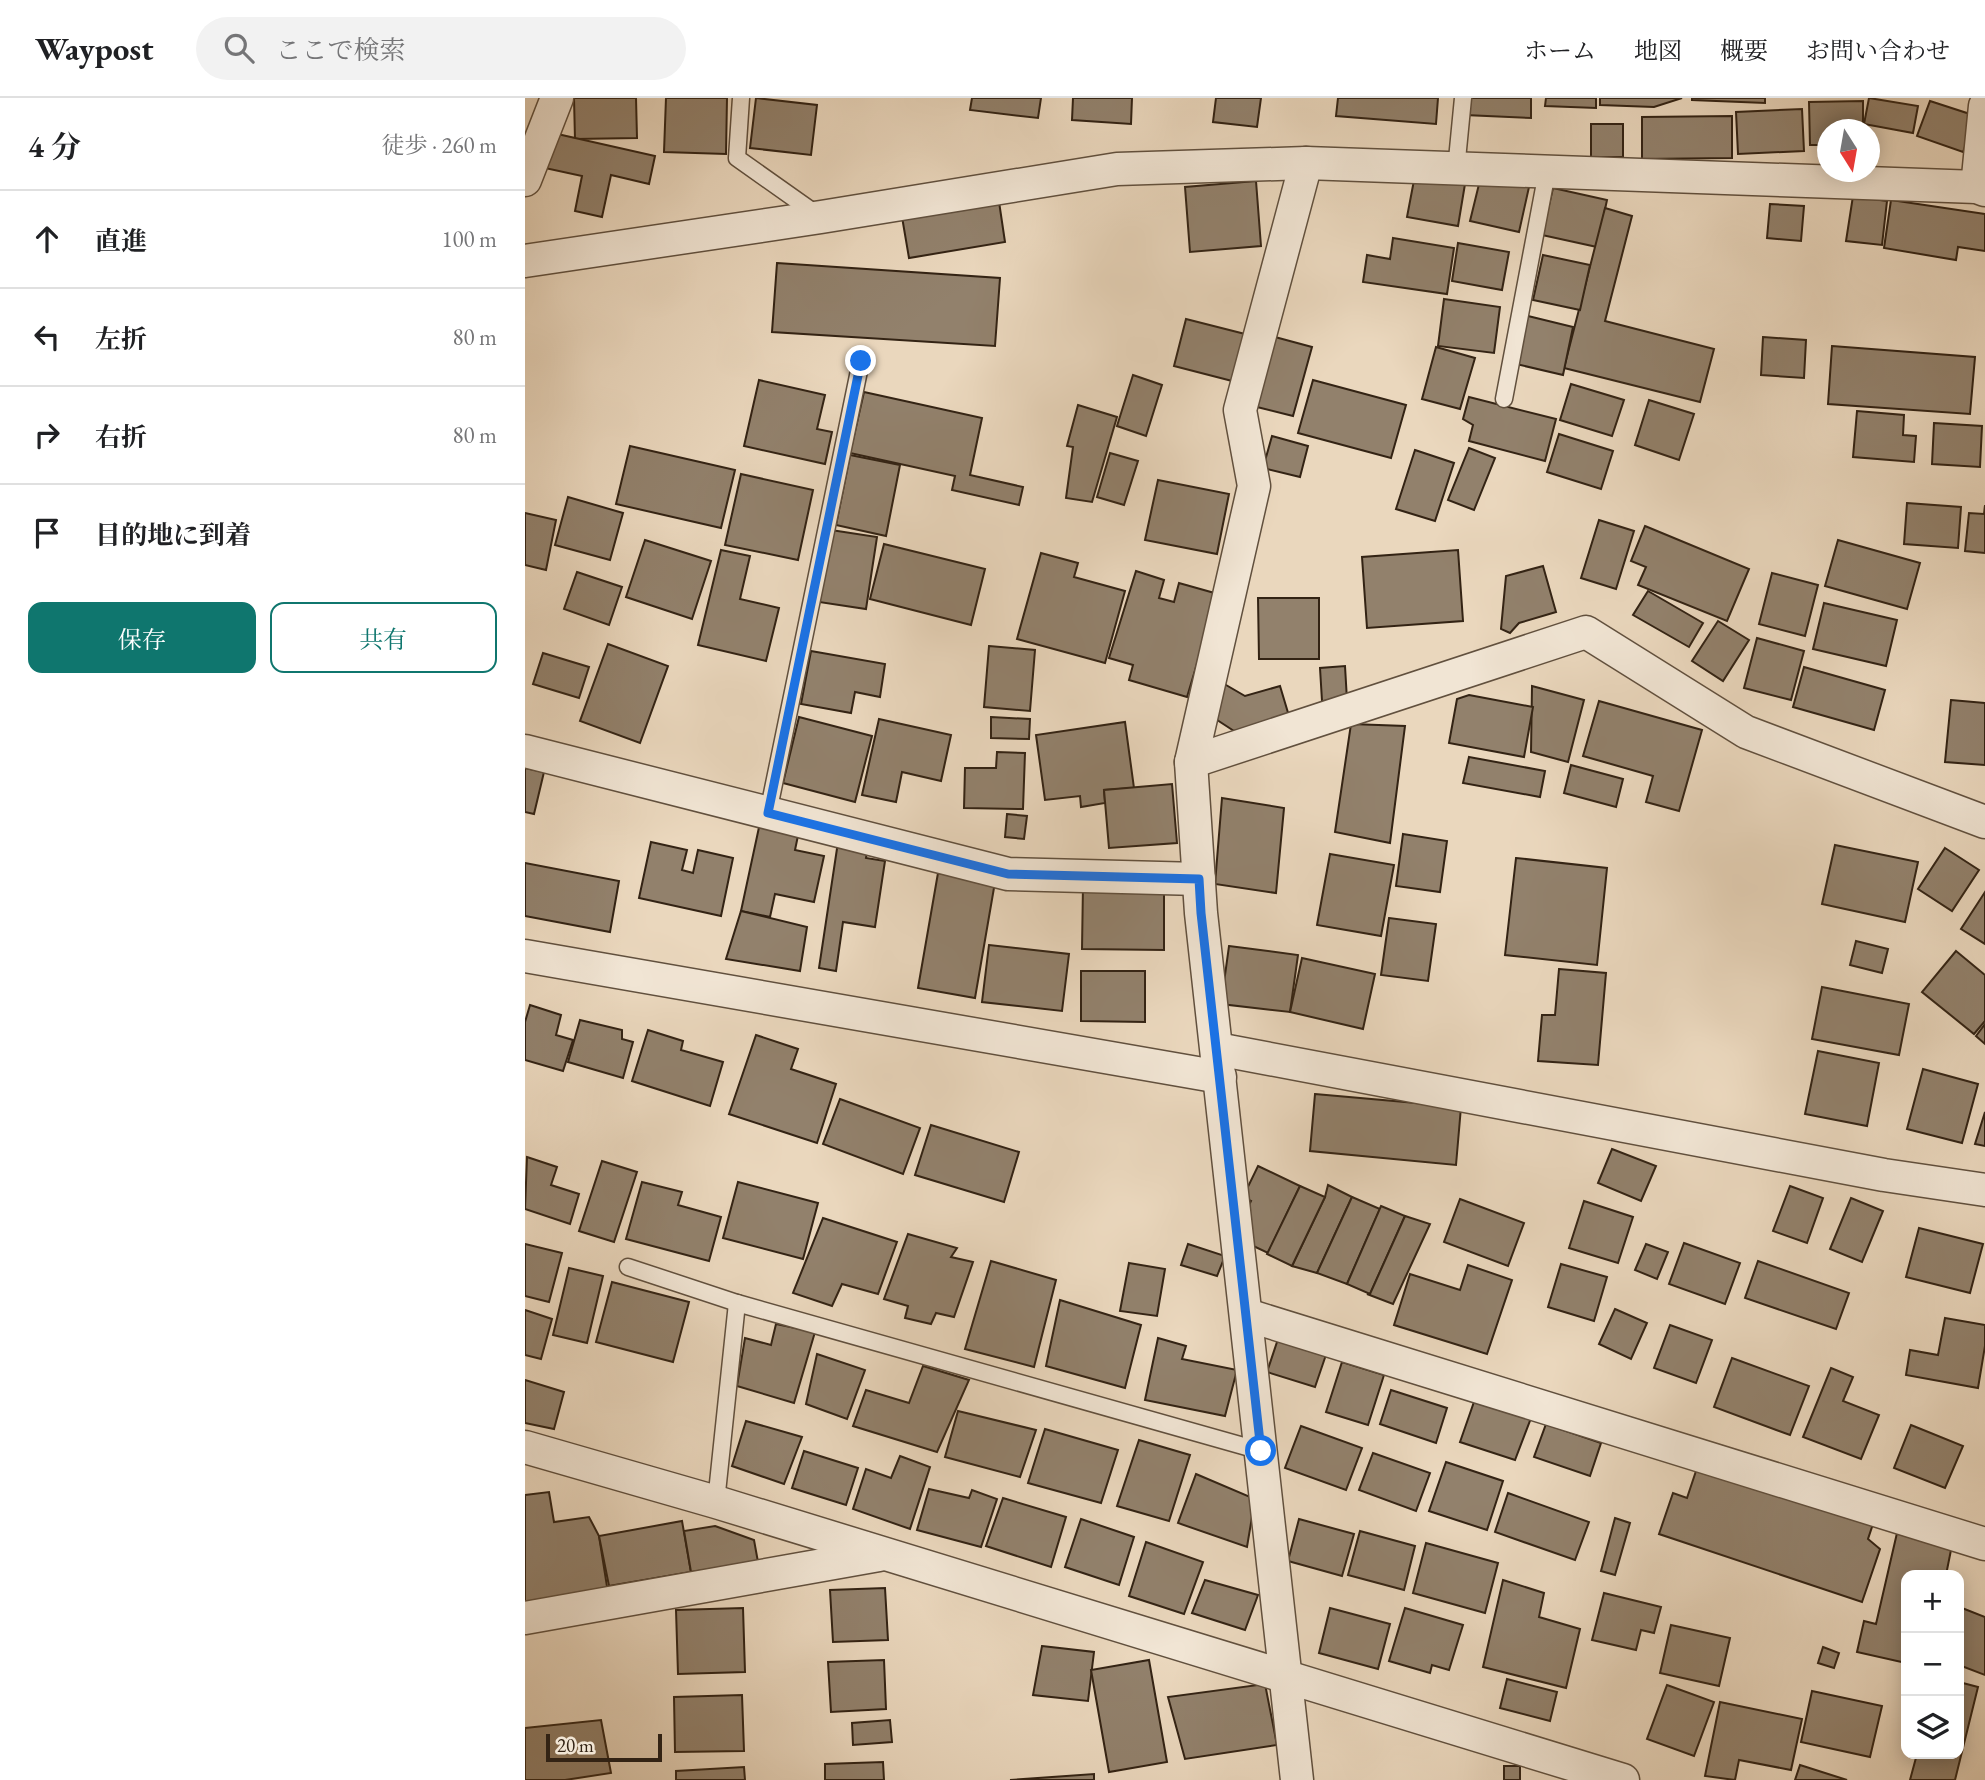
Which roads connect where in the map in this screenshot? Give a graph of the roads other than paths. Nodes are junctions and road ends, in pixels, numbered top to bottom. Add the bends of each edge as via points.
1 (557, 98) edge
2 (741, 98) edge
3 (1463, 98) edge
4 (1985, 106) edge
5 (1306, 163) junction
6 (1456, 170) junction
7 (1547, 173) junction
8 (525, 180) edge
9 (1981, 188) edge
10 (821, 217) junction
11 (525, 261) edge
12 (861, 361) dead end
13 (1504, 399) dead end
14 (525, 751) edge
15 (1191, 762) junction
16 (768, 813) junction
17 (1985, 822) edge
18 (1199, 879) junction
19 (525, 956) edge
20 (1219, 1063) junction
21 (1985, 1190) edge
22 (628, 1267) dead end
23 (737, 1303) junction
24 (1247, 1315) junction
25 (525, 1447) edge
26 (1261, 1451) junction
27 (716, 1502) junction
28 (1985, 1544) edge
29 (884, 1554) junction
30 (525, 1618) edge
31 (1286, 1678) junction
32 (1297, 1780) edge
33 (1623, 1780) edge

1 - 8 street
2 - 10 lane via 737,158
3 - 6 lane
4 - 9 street
5 - 6 street
5 - 10 street via 1117,169
5 - 15 street via 1240,410 1254,486
6 - 7 street
7 - 9 street
7 - 13 lane
10 - 11 street
12 - 16 lane
14 - 16 street
15 - 17 street via 1586,632 1746,732
15 - 18 street
16 - 18 street via 1008,874
18 - 20 street
19 - 20 street
20 - 21 street
20 - 24 street
22 - 23 lane
23 - 26 lane
23 - 27 lane
24 - 26 street
24 - 28 street
25 - 27 street
26 - 31 street
27 - 29 street
29 - 30 street
29 - 31 street
31 - 32 street
31 - 33 street

